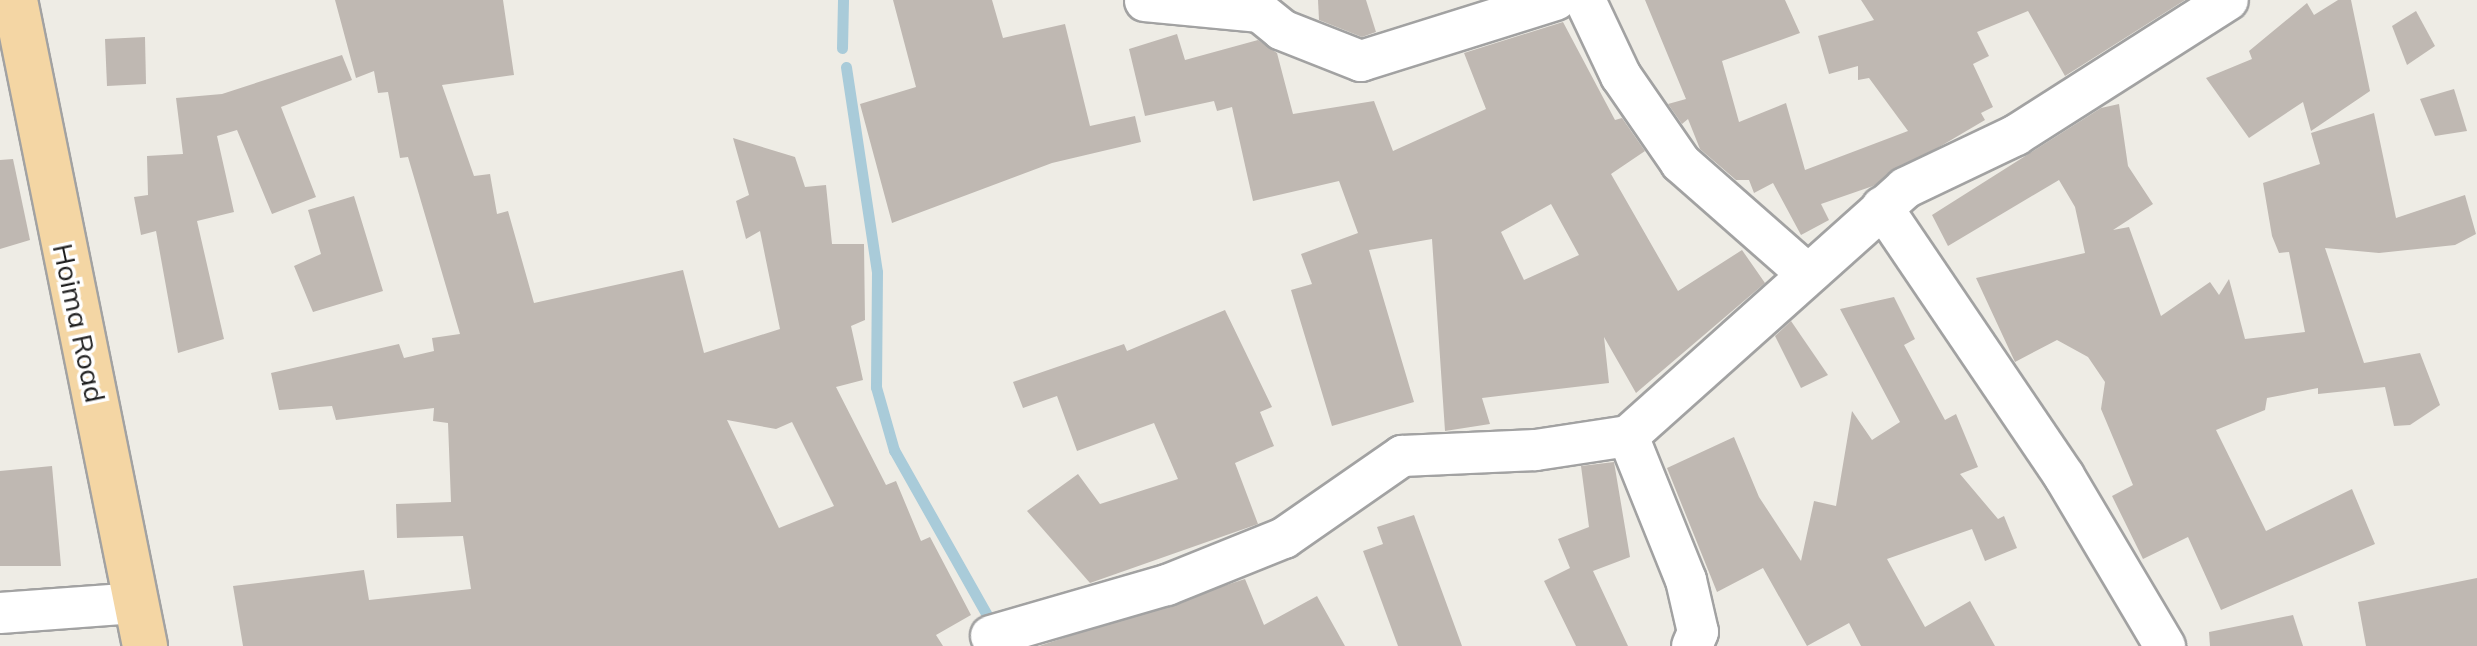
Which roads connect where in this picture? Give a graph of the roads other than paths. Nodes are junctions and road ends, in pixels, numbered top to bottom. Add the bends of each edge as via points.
1 (15, 0) edge
2 (1556, 0) edge
3 (1585, 0) edge
4 (2228, 0) edge
5 (1145, 1) edge
6 (1882, 207) junction
7 (1804, 271) junction
8 (1628, 436) junction
9 (135, 603) junction
10 (0, 613) edge
11 (981, 643) edge
12 (145, 646) edge
13 (1692, 646) edge
14 (2165, 646) edge

1 - 9 main road, Hoima Road
2 - 5 street via 1361,61 1282,30 1260,12
3 - 7 street via 1621,76 1681,163
4 - 6 street via 2016,135 1905,188
6 - 7 street
6 - 14 street via 2064,476
7 - 8 street via 1682,395
8 - 11 street via 1536,450 1402,456 1284,538 1167,585
8 - 13 street via 1686,580 1698,632
9 - 10 street
9 - 12 main road, Hoima Road

